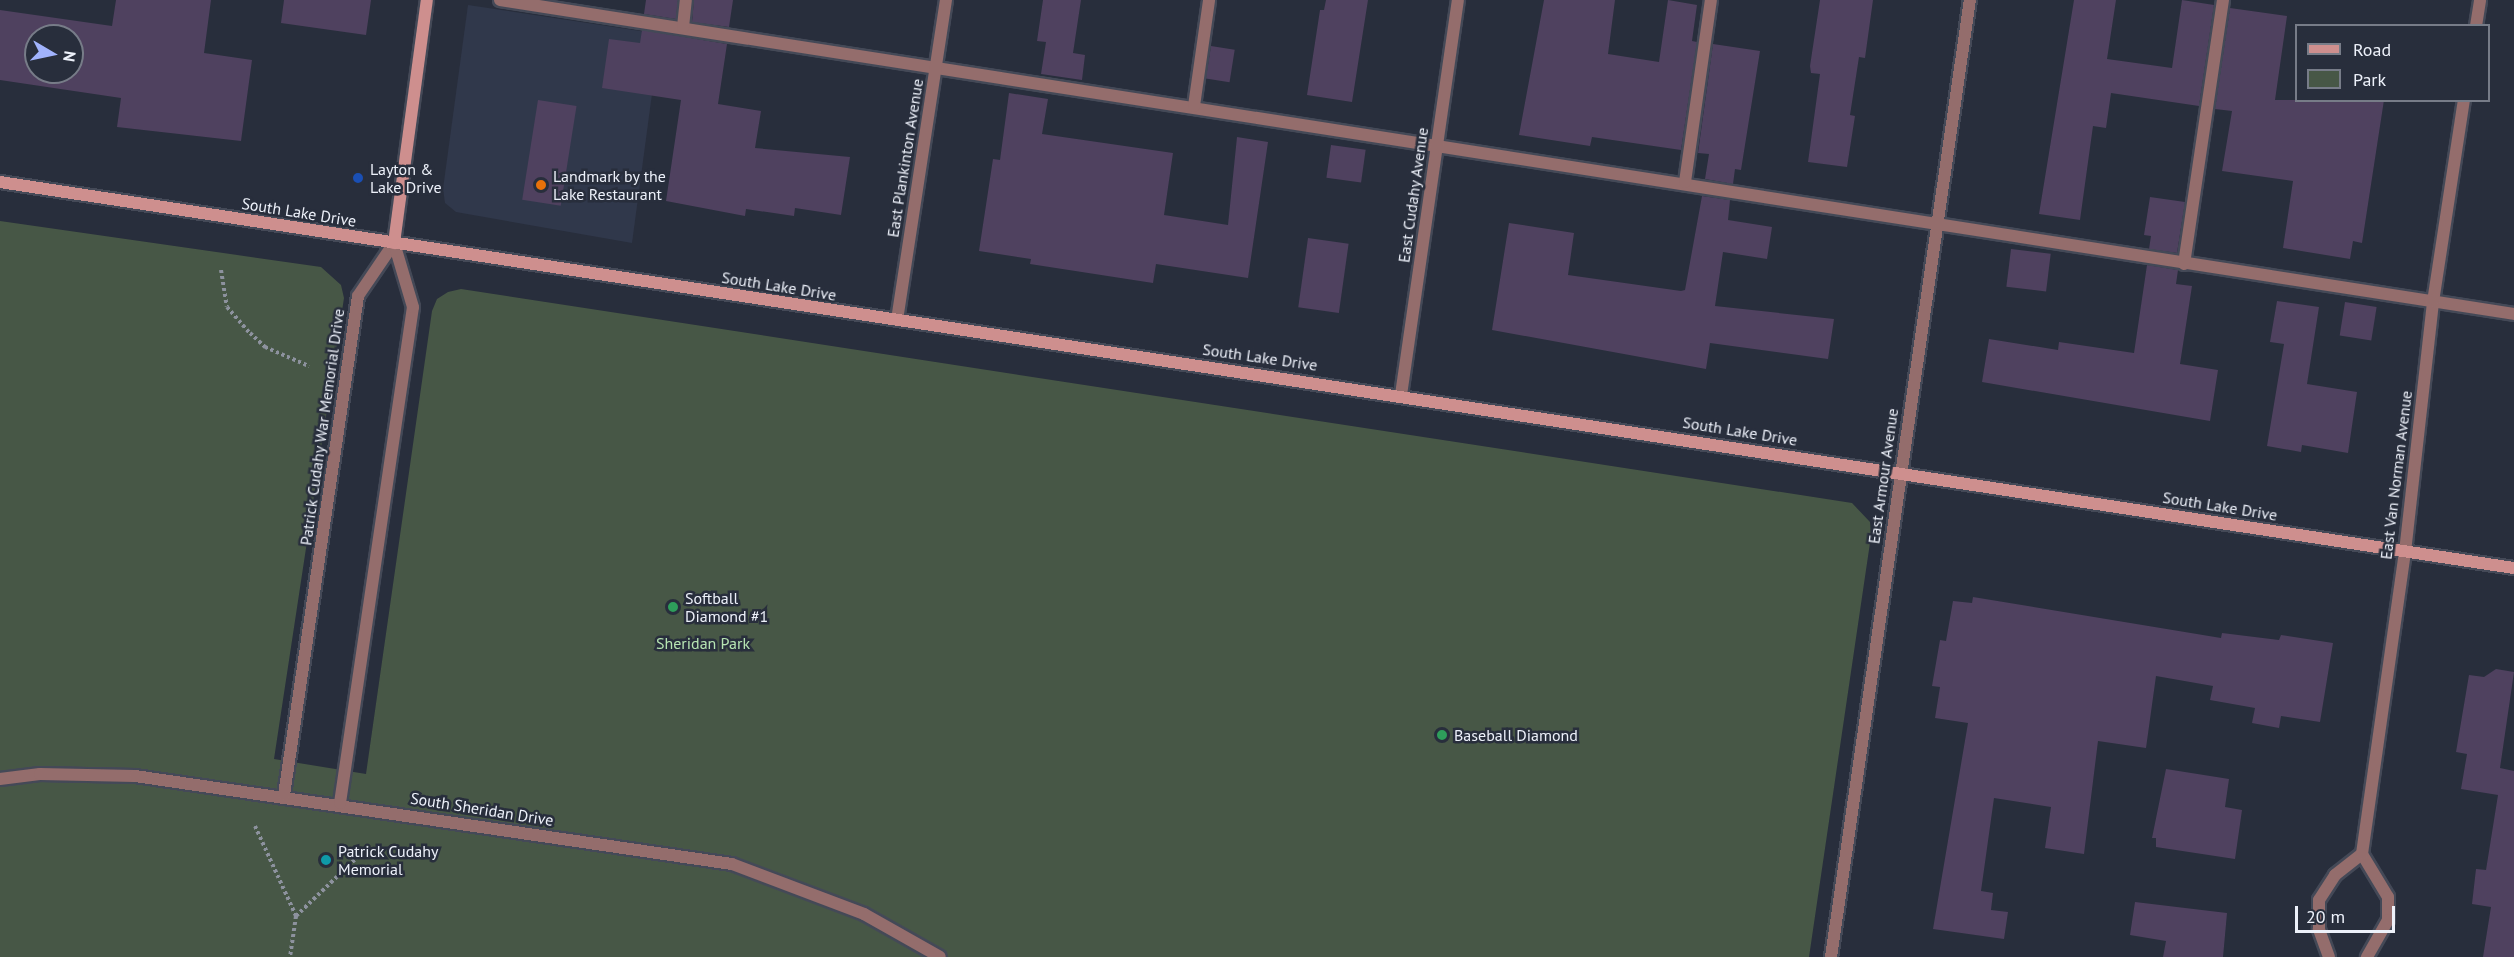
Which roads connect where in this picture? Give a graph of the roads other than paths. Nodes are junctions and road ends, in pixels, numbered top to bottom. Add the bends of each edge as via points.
1 (427, 0) edge
2 (500, 0) edge
3 (686, 0) edge
4 (946, 0) edge
5 (1209, 0) edge
6 (1458, 0) edge
7 (1711, 0) edge
8 (1970, 0) edge
9 (2223, 0) edge
10 (2480, 0) edge
11 (2476, 24) edge
12 (683, 27) junction
13 (936, 66) junction
14 (2464, 102) edge
15 (1194, 106) junction
16 (1437, 144) junction
17 (1685, 182) junction
18 (0, 183) edge
19 (1936, 226) junction
20 (394, 243) junction
21 (2184, 264) junction
22 (2433, 302) junction
23 (2514, 314) edge
24 (897, 320) junction
25 (1401, 395) junction
26 (1900, 473) junction
27 (2405, 552) junction
28 (2514, 568) edge
29 (0, 779) edge
30 (284, 795) junction
31 (340, 803) junction
32 (2361, 854) junction
33 (940, 957) edge
34 (1831, 957) edge
35 (2329, 957) edge
36 (2367, 957) edge

1 - 20 main road
2 - 12 street
3 - 12 street
4 - 13 street, East Plankinton Avenue
5 - 15 street
6 - 16 street, East Cudahy Avenue
7 - 17 street
8 - 19 street, East Armour Avenue
9 - 21 street
10 - 11 street
12 - 13 street
13 - 15 street
13 - 24 street, East Plankinton Avenue
14 - 22 street, East Van Norman Avenue
15 - 16 street
16 - 17 street
16 - 25 street, East Cudahy Avenue
17 - 19 street
18 - 20 main road, South Lake Drive
19 - 21 street
19 - 26 street, East Armour Avenue
20 - 24 main road, South Lake Drive
20 - 30 street, Patrick Cudahy War Memorial Drive via 358,296
20 - 31 street via 413,308
21 - 22 street
22 - 23 street
22 - 27 street, East Van Norman Avenue
24 - 25 main road, South Lake Drive
25 - 26 main road, South Lake Drive
26 - 27 main road, South Lake Drive
26 - 34 street, East Armour Avenue
27 - 28 main road, South Lake Drive
27 - 32 street, East Van Norman Avenue
29 - 30 street, South Sheridan Drive via 40,774 135,776
30 - 31 street, South Sheridan Drive
31 - 33 street, South Sheridan Drive via 732,864 864,914
32 - 35 street via 2335,874 2319,900 2319,929
32 - 36 street via 2388,897 2388,920

